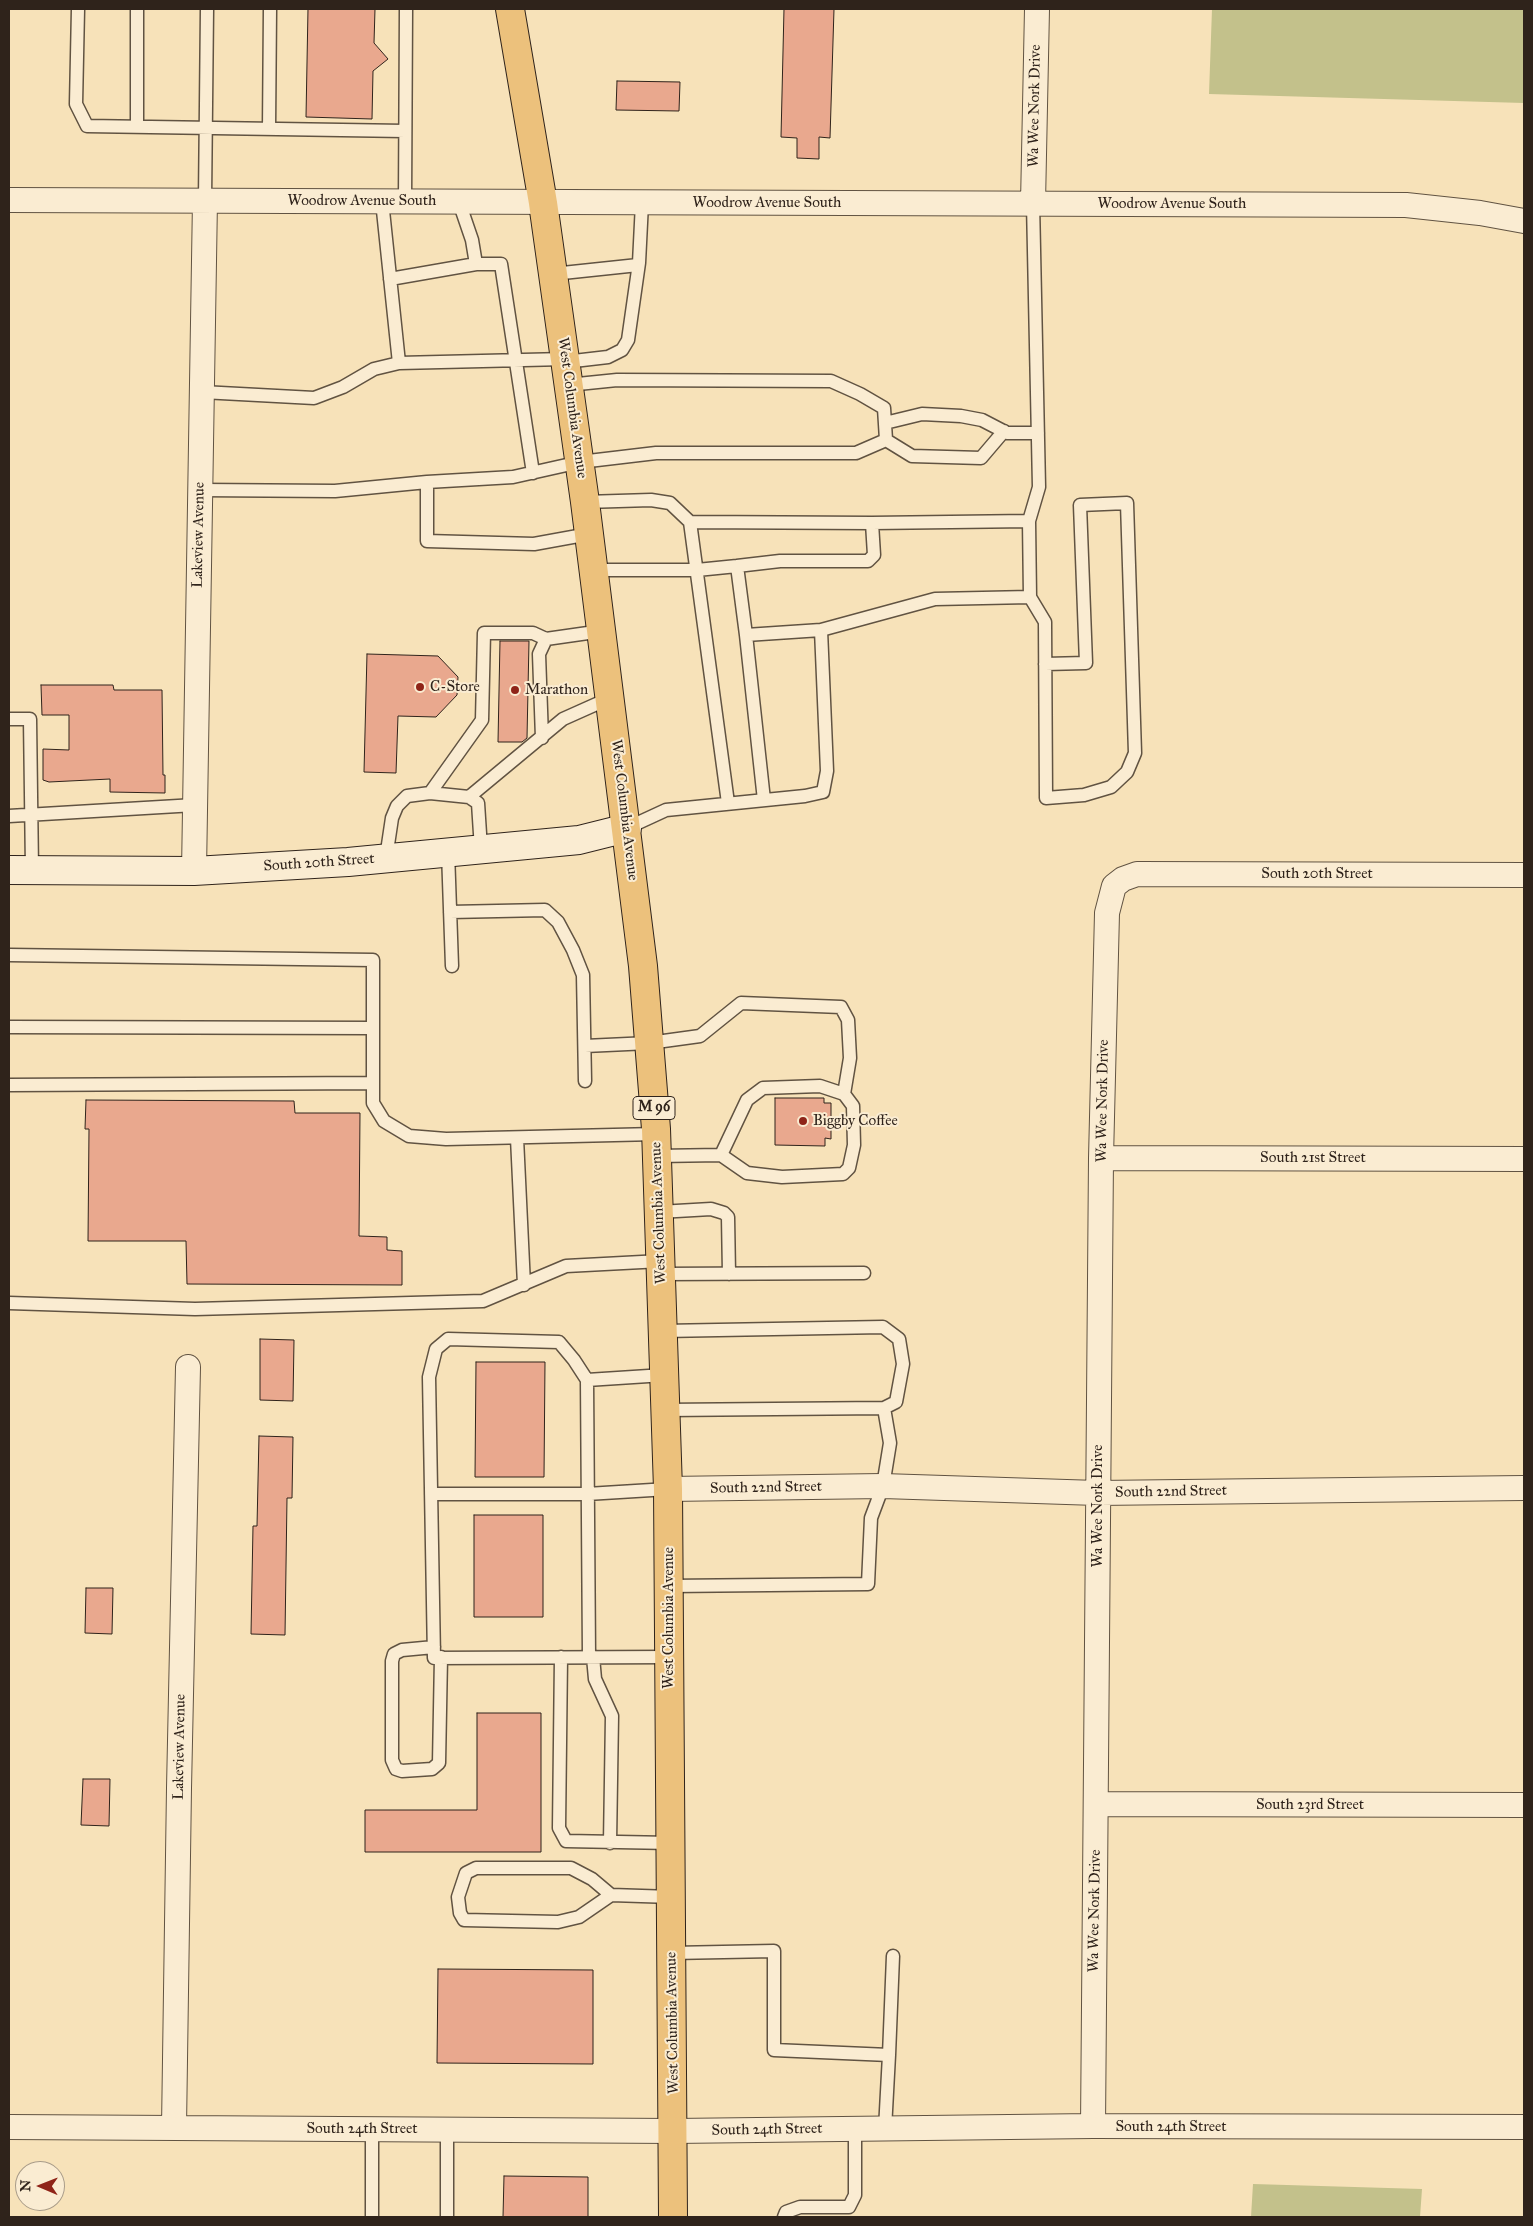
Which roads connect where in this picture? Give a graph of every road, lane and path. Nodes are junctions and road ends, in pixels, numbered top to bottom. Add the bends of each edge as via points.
1 (78, 9) edge
2 (137, 9) edge
3 (207, 9) edge
4 (270, 9) edge
5 (406, 9) edge
6 (510, 9) edge
7 (1037, 9) edge
8 (137, 127) junction
9 (206, 128) junction
10 (269, 129) junction
11 (405, 130) junction
12 (9, 200) edge
13 (205, 200) junction
14 (393, 202) junction
15 (459, 202) junction
16 (542, 203) junction
17 (642, 203) junction
18 (1033, 203) junction
19 (1524, 221) edge
20 (476, 264) junction
21 (638, 265) junction
22 (553, 274) junction
23 (390, 280) junction
24 (516, 360) junction
25 (399, 363) junction
26 (566, 369) junction
27 (202, 392) junction
28 (885, 422) junction
29 (1004, 431) junction
30 (1038, 433) junction
31 (886, 440) junction
32 (580, 462) junction
33 (532, 473) junction
34 (428, 482) junction
35 (200, 490) junction
36 (585, 502) junction
37 (1029, 520) junction
38 (690, 522) junction
39 (872, 523) junction
40 (589, 534) junction
41 (737, 566) junction
42 (594, 570) junction
43 (697, 570) junction
44 (1030, 597) junction
45 (822, 630) junction
46 (602, 631) junction
47 (746, 635) junction
48 (546, 639) junction
49 (1045, 664) junction
50 (610, 698) junction
51 (9, 719) edge
52 (542, 738) junction
53 (430, 793) junction
54 (469, 797) junction
55 (764, 800) junction
56 (728, 803) junction
57 (195, 805) junction
58 (9, 816) edge
59 (31, 816) junction
60 (627, 828) junction
61 (481, 849) junction
62 (448, 852) junction
63 (386, 858) junction
64 (20, 870) edge
65 (194, 871) junction
66 (1524, 874) edge
67 (1114, 886) joint
68 (450, 912) junction
69 (9, 956) edge
70 (452, 966) dead end
71 (9, 1027) edge
72 (373, 1028) junction
73 (649, 1043) junction
74 (584, 1046) junction
75 (585, 1081) dead end
76 (9, 1084) edge
77 (373, 1084) junction
78 (844, 1094) junction
79 (517, 1138) junction
80 (657, 1145) junction
81 (721, 1155) junction
82 (1102, 1158) junction
83 (1524, 1159) edge
84 (659, 1212) junction
85 (661, 1268) junction
86 (864, 1273) dead end
87 (729, 1274) junction
88 (524, 1285) junction
89 (9, 1303) edge
90 (663, 1331) junction
91 (188, 1367) dead end
92 (664, 1375) junction
93 (586, 1380) junction
94 (884, 1408) junction
95 (665, 1410) junction
96 (883, 1486) junction
97 (1524, 1488) edge
98 (668, 1489) junction
99 (1097, 1493) junction
100 (431, 1494) junction
101 (587, 1494) junction
102 (669, 1586) junction
103 (438, 1652) junction
104 (591, 1657) junction
105 (670, 1657) junction
106 (561, 1658) junction
107 (1096, 1804) junction
108 (1524, 1805) edge
109 (610, 1843) junction
110 (671, 1843) junction
111 (611, 1895) junction
112 (672, 1897) junction
113 (672, 1952) junction
114 (893, 1956) dead end
115 (889, 2055) junction
116 (1093, 2126) junction
117 (9, 2127) edge
118 (1524, 2127) edge
119 (174, 2128) junction
120 (372, 2129) junction
121 (855, 2129) junction
122 (885, 2129) junction
123 (447, 2130) junction
124 (674, 2132) junction
125 (372, 2217) edge
126 (447, 2217) edge
127 (673, 2217) edge
128 (784, 2217) edge

1 - 8 lane via 76,104 83,119 87,126
2 - 8 lane
3 - 9 lane
4 - 10 lane
5 - 11 lane
6 - 16 main road, West Columbia Avenue / M 96
7 - 18 street, Wa Wee Nork Drive
8 - 9 lane
9 - 10 lane
9 - 13 lane
10 - 11 lane
11 - 14 lane
12 - 13 street, Woodrow Avenue South
13 - 14 street, Woodrow Avenue South
13 - 27 street, Lakeview Avenue
14 - 15 street, Woodrow Avenue South
14 - 23 lane
15 - 16 street, Woodrow Avenue South
15 - 20 lane
16 - 17 street, Woodrow Avenue South
16 - 22 main road, West Columbia Avenue / M 96
17 - 18 street, Woodrow Avenue South
17 - 21 lane
18 - 19 street, Woodrow Avenue South via 1406,205
18 - 30 lane
20 - 23 lane
20 - 24 lane via 501,264
21 - 22 lane
21 - 26 lane via 628,340 622,350
22 - 26 main road, West Columbia Avenue / M 96
23 - 25 lane
24 - 25 lane
24 - 26 lane
24 - 33 lane
25 - 27 lane via 374,369 343,387 314,398
26 - 28 lane via 632,381 832,381 884,408
26 - 32 main road, West Columbia Avenue / M 96
27 - 35 street, Lakeview Avenue
28 - 29 lane via 922,414 961,416 982,420
28 - 31 lane
29 - 30 lane
29 - 31 lane via 981,458 912,456
30 - 37 lane via 1039,487
31 - 32 lane via 856,453 656,453
32 - 33 lane
32 - 36 main road, West Columbia Avenue / M 96
33 - 34 lane
34 - 35 lane via 335,491
34 - 40 lane via 427,541 534,544
35 - 57 street, Lakeview Avenue
36 - 38 lane via 652,500 670,503
36 - 40 main road, West Columbia Avenue / M 96
37 - 39 lane
37 - 44 lane
38 - 39 lane
38 - 43 lane
39 - 41 lane via 874,556 868,561
40 - 42 main road, West Columbia Avenue / M 96
41 - 43 lane
41 - 47 lane
42 - 43 lane
42 - 46 main road, West Columbia Avenue / M 96
43 - 56 lane
44 - 45 lane via 935,599
44 - 49 lane via 1044,622
45 - 47 lane
45 - 55 lane via 827,771 823,792
46 - 48 lane
46 - 50 main road, West Columbia Avenue / M 96
47 - 55 lane
48 - 52 lane via 539,654
48 - 53 lane via 533,633 484,633 482,720
49 - 49 lane via 1046,798 1084,795 1112,787 1127,772 1136,753 1127,502 1080,505 1086,663
50 - 52 lane via 563,719
50 - 60 main road, West Columbia Avenue / M 96
51 - 59 lane via 30,719
52 - 54 lane
53 - 54 lane
53 - 63 lane via 407,796 397,806
54 - 61 lane via 478,803
55 - 56 lane
56 - 60 lane via 666,810
57 - 59 lane
57 - 65 street, Lakeview Avenue
58 - 59 lane
59 - 64 lane
60 - 61 main road, South 20th Street via 579,840
60 - 73 main road, West Columbia Avenue / M 96
61 - 62 main road, South 20th Street
62 - 63 main road, South 20th Street
62 - 68 lane
63 - 65 main road, South 20th Street
64 - 65 main road, South 20th Street
66 - 67 street, South 20th Street via 1137,874
67 - 82 street, Wa Wee Nork Drive via 1107,913
68 - 70 lane
68 - 74 lane via 545,910 558,922 574,950 583,975
69 - 72 lane via 373,960
71 - 72 lane
72 - 77 lane
73 - 74 lane
73 - 78 lane via 700,1036 741,1003 842,1007 848,1020 850,1058
73 - 80 main road, West Columbia Avenue / M 96
74 - 75 lane
76 - 77 lane
77 - 79 lane via 373,1103 384,1120 409,1136
78 - 81 lane via 820,1086 763,1088 747,1100
78 - 81 lane via 853,1106 854,1145 849,1168 843,1174 782,1177 747,1173
79 - 80 lane
79 - 88 lane
80 - 81 lane
80 - 84 main road, West Columbia Avenue / M 96
82 - 83 street, South 21st Street
82 - 99 street, Wa Wee Nork Drive
84 - 85 main road, West Columbia Avenue / M 96
84 - 87 lane via 711,1209 724,1213 728,1217
85 - 87 lane
85 - 88 lane via 566,1266
85 - 90 main road, West Columbia Avenue / M 96
86 - 87 lane
88 - 89 lane via 483,1301 195,1308
90 - 92 main road, West Columbia Avenue / M 96
90 - 94 lane via 883,1327 899,1340 903,1364 896,1402
91 - 119 street, Lakeview Avenue
92 - 93 lane
92 - 95 main road, West Columbia Avenue / M 96
93 - 100 lane via 559,1342 448,1340 436,1349 429,1376
93 - 101 lane
94 - 95 lane
94 - 96 lane via 890,1443
95 - 98 main road, West Columbia Avenue / M 96
96 - 98 street, South 22nd Street
96 - 99 street, South 22nd Street
96 - 102 lane via 871,1518 868,1584
97 - 99 street, South 22nd Street
98 - 101 lane
98 - 102 main road, West Columbia Avenue / M 96
99 - 107 street, Wa Wee Nork Drive
100 - 101 lane
100 - 103 lane
101 - 104 lane
102 - 105 main road, West Columbia Avenue / M 96
103 - 103 lane via 440,1764 432,1769 402,1771 396,1769 392,1760 394,1654 402,1650
103 - 106 lane
104 - 105 lane
104 - 106 lane
104 - 109 lane via 595,1679 612,1716
105 - 110 main road, West Columbia Avenue / M 96
106 - 109 lane via 559,1828 566,1841
107 - 108 street, South 23rd Street
107 - 116 street, Wa Wee Nork Drive
109 - 110 lane
110 - 112 main road, West Columbia Avenue / M 96
111 - 111 lane via 592,1879 571,1868 476,1868 466,1873 458,1898 464,1920 558,1922 578,1918
111 - 112 lane
112 - 113 main road, West Columbia Avenue / M 96
113 - 115 lane via 774,1951 774,2050
113 - 124 main road, West Columbia Avenue / M 96
114 - 115 lane
115 - 122 lane
116 - 118 street, South 24th Street
116 - 122 street, South 24th Street
117 - 119 street, South 24th Street
119 - 120 street, South 24th Street
120 - 123 street, South 24th Street
120 - 125 lane
121 - 122 street, South 24th Street
121 - 124 street, South 24th Street
121 - 128 lane via 855,2195 849,2207 800,2207 786,2212
123 - 124 street, South 24th Street
123 - 126 lane
124 - 127 main road, West Columbia Avenue / M 96

